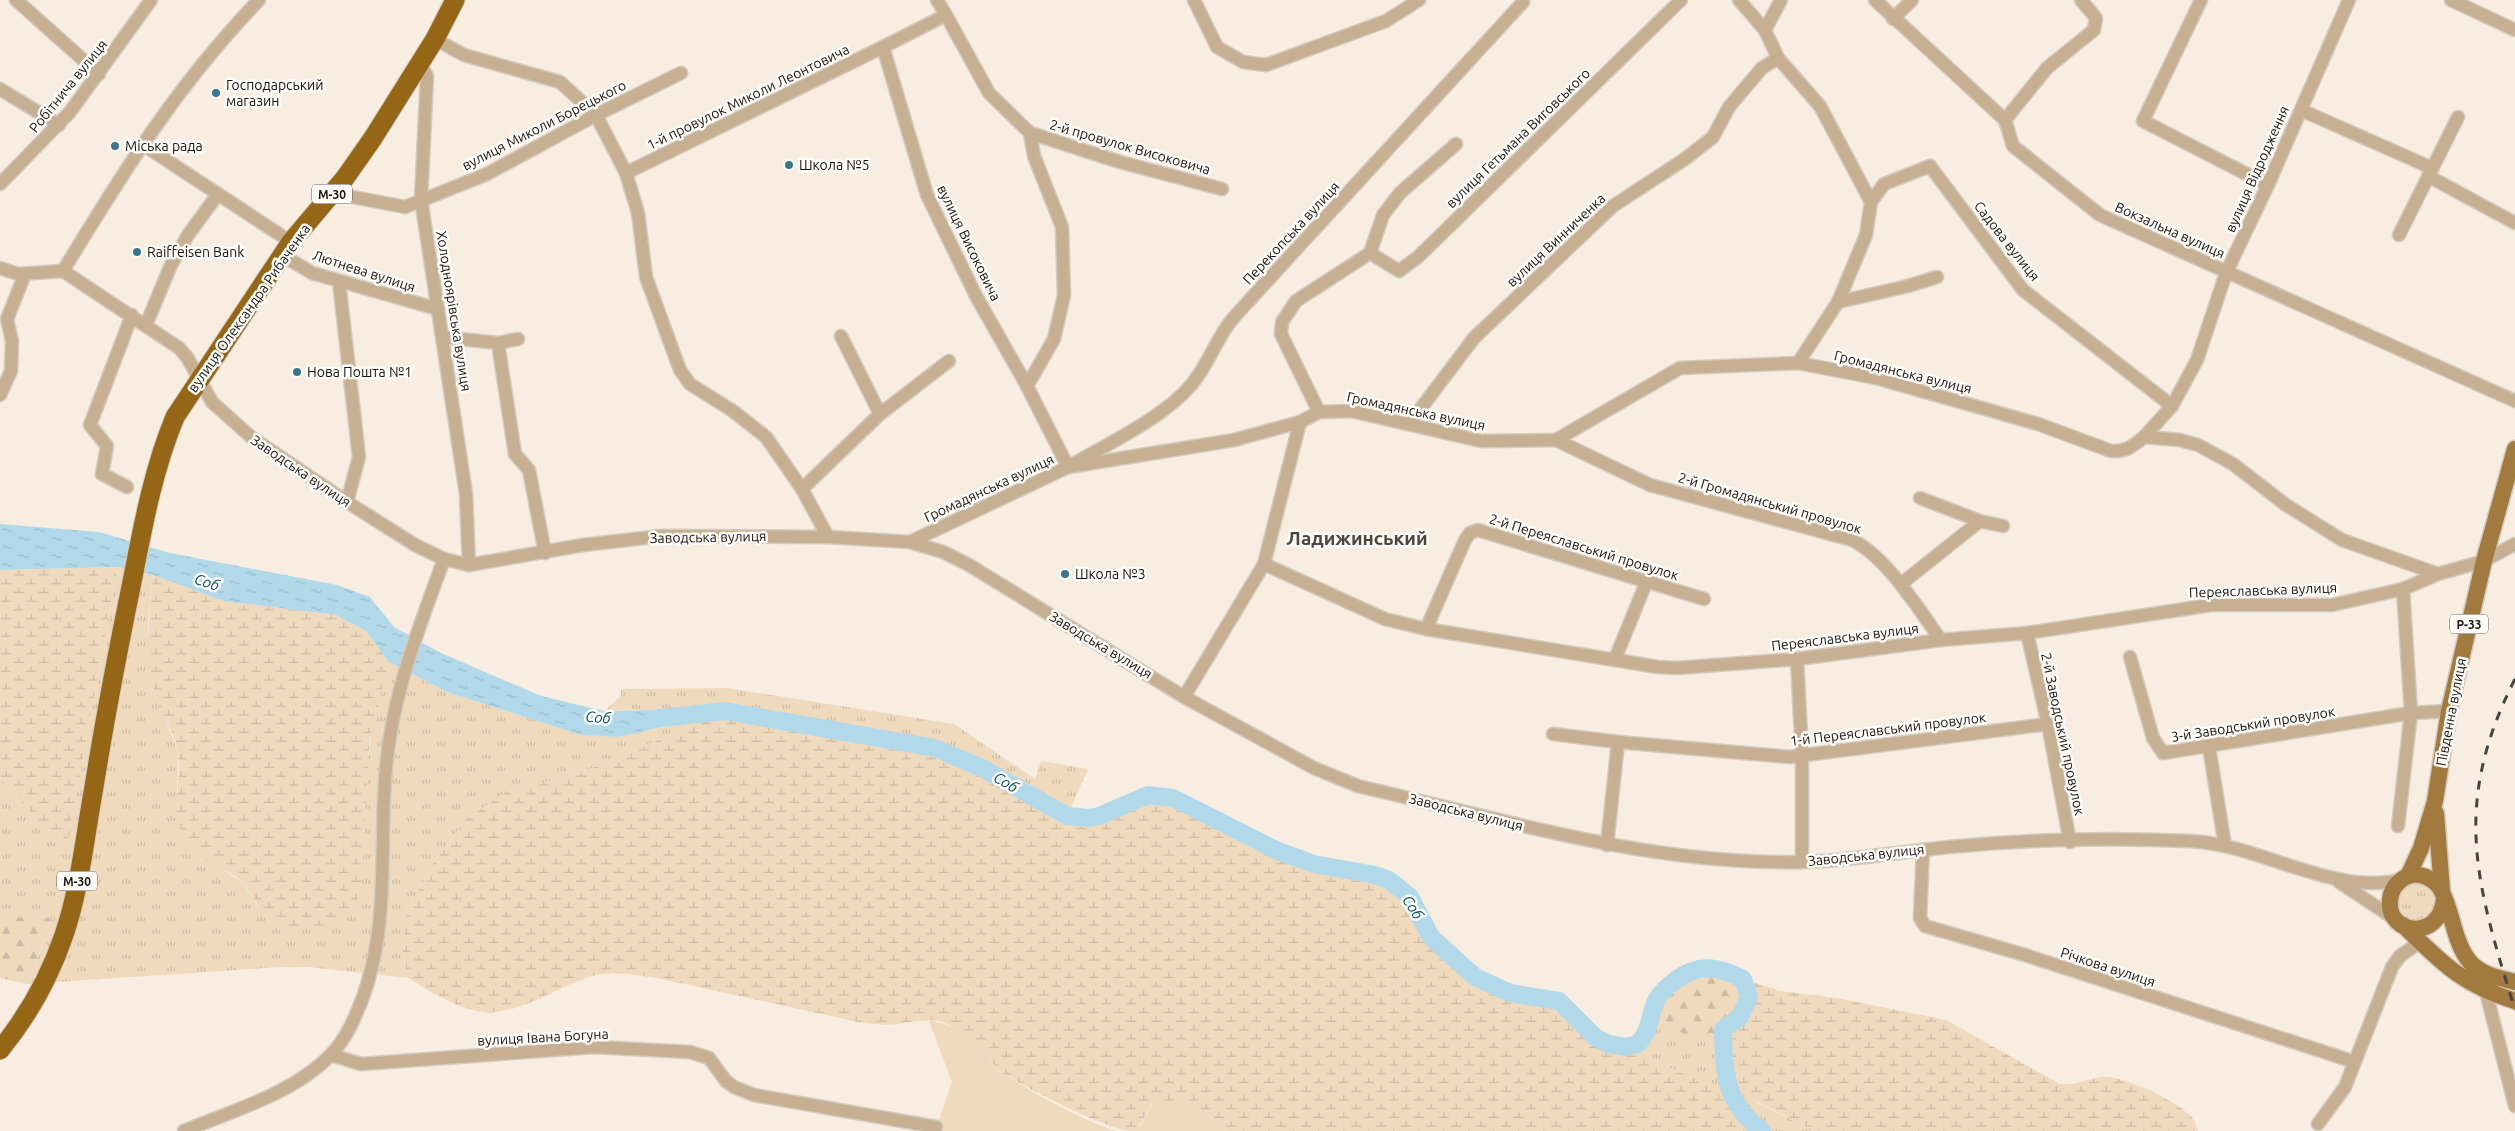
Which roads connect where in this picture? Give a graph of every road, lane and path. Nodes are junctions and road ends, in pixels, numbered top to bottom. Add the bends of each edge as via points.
1 (16, 0) edge
2 (151, 0) edge
3 (259, 0) edge
4 (455, 0) edge
5 (937, 0) edge
6 (1194, 0) edge
7 (1419, 0) edge
8 (1522, 0) edge
9 (1681, 0) edge
10 (1739, 0) edge
11 (1781, 0) edge
12 (1874, 0) edge
13 (1912, 0) edge
14 (2081, 0) edge
15 (2201, 0) edge
16 (2349, 0) edge
17 (2451, 0) edge
18 (946, 15) junction
19 (1893, 19) junction
20 (1765, 30) junction
21 (2515, 30) edge
22 (435, 39) junction
23 (883, 47) junction
24 (1778, 58) junction
25 (420, 64) junction
26 (681, 73) dead end
27 (99, 74) junction
28 (0, 89) edge
29 (2301, 110) junction
30 (596, 115) junction
31 (2458, 118) dead end
32 (2005, 120) junction
33 (59, 125) junction
34 (1030, 133) junction
35 (142, 144) junction
36 (1456, 144) dead end
37 (2430, 172) junction
38 (626, 173) junction
39 (0, 184) edge
40 (2268, 185) junction
41 (1222, 189) dead end
42 (332, 193) junction
43 (218, 194) junction
44 (421, 199) junction
45 (1871, 202) junction
46 (2515, 223) edge
47 (2399, 235) dead end
48 (287, 249) junction
49 (1370, 253) junction
50 (0, 268) edge
51 (64, 271) junction
52 (2226, 273) junction
53 (25, 274) junction
54 (1937, 276) dead end
55 (339, 282) junction
56 (1838, 302) junction
57 (438, 309) junction
58 (132, 316) junction
59 (146, 325) junction
60 (840, 336) dead end
61 (443, 337) junction
62 (518, 339) dead end
63 (498, 343) junction
64 (949, 361) dead end
65 (1798, 362) junction
66 (199, 381) junction
67 (1027, 386) junction
68 (0, 394) edge
69 (2515, 401) edge
70 (2172, 406) junction
71 (1319, 412) junction
72 (880, 414) junction
73 (1300, 422) junction
74 (1409, 424) junction
75 (2144, 437) junction
76 (1556, 440) junction
77 (2515, 449) edge
78 (1068, 466) junction
79 (128, 487) dead end
80 (802, 489) junction
81 (1920, 498) dead end
82 (347, 502) junction
83 (1980, 521) junction
84 (2003, 526) dead end
85 (828, 537) junction
86 (910, 542) junction
87 (2515, 544) edge
88 (545, 553) junction
89 (444, 559) junction
90 (2484, 560) junction
91 (1264, 564) junction
92 (469, 565) junction
93 (2438, 574) junction
94 (1646, 583) junction
95 (1900, 584) junction
96 (2403, 588) junction
97 (1704, 599) dead end
98 (1426, 629) junction
99 (2027, 633) junction
100 (1941, 640) junction
101 (2130, 657) dead end
102 (1797, 659) junction
103 (1615, 660) junction
104 (1184, 697) junction
105 (2449, 711) junction
106 (2411, 713) junction
107 (2048, 724) junction
108 (1552, 734) dead end
109 (1618, 742) junction
110 (2209, 747) junction
111 (1802, 756) junction
112 (2435, 801) junction
113 (2398, 826) dead end
114 (2070, 842) junction
115 (1607, 844) junction
116 (2225, 846) junction
117 (1923, 850) junction
118 (1802, 862) junction
119 (2324, 874) junction
120 (2405, 878) junction
121 (2443, 894) junction
122 (2400, 922) junction
123 (2420, 942) junction
124 (2515, 982) edge
125 (2486, 992) junction
126 (2515, 1001) edge
127 (0, 1050) edge
128 (331, 1055) junction
129 (2355, 1062) junction
130 (2515, 1106) edge
131 (2318, 1124) dead end
132 (936, 1127) dead end
133 (184, 1131) edge

1 - 27 street
2 - 27 street, Робітнича вулиця
3 - 35 street via 190,78
4 - 22 highway, вулиця Олександра Рибаченка / М-30
5 - 18 street
6 - 7 street via 1217,48 1243,62 1266,65 1386,21
8 - 78 street, Перекопська вулиця via 1524,2 1225,327 1204,368 1178,400
9 - 49 street, вулиця Гетьмана Виговського via 1418,256 1398,271
10 - 20 street
11 - 20 street
12 - 19 street, Вокзальна вулиця
13 - 19 street
14 - 32 street via 2096,18 2094,30 2046,68
15 - 40 street via 2143,121
16 - 29 street, вулиця Відродження
17 - 21 street
18 - 23 street
18 - 34 street via 989,94
19 - 32 street, Вокзальна вулиця
20 - 24 street
22 - 25 highway, вулиця Олександра Рибаченка / М-30
22 - 30 street via 464,55 560,82
23 - 38 street, 1-й провулок Миколи Леонтовича
23 - 67 street, вулиця Високовича via 927,195 976,296
24 - 45 street via 1820,106
24 - 74 street, вулиця Винниченка via 1762,68 1729,107 1713,137 1613,206 1474,338
25 - 42 highway, вулиця Олександра Рибаченка / М-30 via 362,154
25 - 44 street, Холодноярівська вулиця via 427,76
26 - 30 street, вулиця Миколи Борецького
27 - 33 street, Робітнича вулиця
28 - 33 street
29 - 37 street
29 - 40 street, вулиця Відродження
30 - 38 street
30 - 44 street, вулиця Миколи Борецького via 487,174
31 - 37 street
32 - 52 street, Вокзальна вулиця via 2014,146 2100,215
33 - 39 street, Робітнича вулиця
34 - 41 street, 2-й провулок Високовича via 1120,162
34 - 67 street via 1034,156 1062,227 1064,295 1054,340
35 - 43 street, Лютнева вулиця
35 - 51 street
36 - 49 street via 1400,193 1382,215
37 - 46 street
37 - 47 street
38 - 80 street via 638,213 646,277 680,370 690,384 733,410 766,437
40 - 52 street, вулиця Відродження
42 - 44 street, вулиця Миколи Борецького via 405,206
42 - 48 highway, вулиця Олександра Рибаченка / М-30
43 - 48 street, Лютнева вулиця
43 - 59 street via 171,265
44 - 57 street, Холодноярівська вулиця
45 - 56 street via 1866,235
45 - 70 street, Садова вулиця via 1884,184 1930,166 2024,290
48 - 55 street, Лютнева вулиця via 312,273
48 - 66 highway, вулиця Олександра Рибаченка / М-30
49 - 71 street via 1296,302 1282,322 1281,334
50 - 53 street
51 - 53 street
51 - 58 street, Заводська вулиця
52 - 69 street, Вокзальна вулиця
52 - 70 street, вулиця Відродження via 2197,360
53 - 68 street via 7,320 12,340 11,371
54 - 56 street
55 - 57 street, Лютнева вулиця
55 - 82 street via 359,458
56 - 65 street
57 - 61 street, Холодноярівська вулиця
58 - 59 street, Заводська вулиця
58 - 79 street via 90,425 107,446 102,474
59 - 66 street, Заводська вулиця via 187,357
60 - 72 street
61 - 63 street
61 - 92 street, Холодноярівська вулиця via 466,494
62 - 63 street
63 - 88 street via 515,454 529,470
64 - 72 street
65 - 75 street, Громадянська вулиця via 1876,378 2038,424 2111,451 2121,452
65 - 76 street, Громадянська вулиця via 1680,368
66 - 82 street, Заводська вулиця via 212,402 251,437
66 - 127 highway, вулиця Олександра Рибаченка / М-30 via 175,418 165,441 148,502 109,695 75,896 64,935 30,1006
67 - 78 street, вулиця Високовича
70 - 75 street, Громадянська вулиця
71 - 73 street, Громадянська вулиця
71 - 74 street, Громадянська вулиця via 1351,411
72 - 80 street
73 - 78 street, Громадянська вулиця via 1221,443
73 - 91 street
74 - 76 street, Громадянська вулиця via 1481,441
75 - 93 street via 2198,445 2233,464 2324,531
76 - 95 street, 2-й Громадянський провулок via 1650,485 1852,540 1863,545
77 - 90 main road, Південна вулиця / Р-33
78 - 86 street, Громадянська вулиця
80 - 85 street
81 - 83 street
82 - 89 street, Заводська вулиця
83 - 84 street
83 - 95 street
85 - 86 street, Заводська вулиця
85 - 88 street, Заводська вулиця via 661,536
86 - 104 street, Заводська вулиця via 943,552 969,565
87 - 90 street
88 - 92 street, Заводська вулиця
89 - 92 street, Заводська вулиця
89 - 128 street via 400,683 385,776 382,901 377,953 359,1008 349,1030
90 - 93 street
90 - 105 main road, Південна вулиця / Р-33
91 - 98 street, Переяславська вулиця via 1385,619
91 - 104 street
93 - 96 street, Переяславська вулиця
94 - 97 street, 2-й Переяславський провулок
94 - 98 street, 2-й Переяславський провулок via 1478,530 1465,540
94 - 103 street
95 - 100 street, 2-й Громадянський провулок
96 - 99 street, Переяславська вулиця via 2332,605 2211,605
96 - 106 street
98 - 103 street, Переяславська вулиця
99 - 100 street, Переяславська вулиця
99 - 107 street, 2-й Заводський провулок
100 - 102 street, Переяславська вулиця
101 - 110 street, 3-й Заводський провулок via 2153,738 2163,753
102 - 103 street, Переяславська вулиця via 1676,668
102 - 111 street
104 - 115 street, Заводська вулиця via 1342,781 1548,833
105 - 106 street, 3-й Заводський провулок
105 - 112 main road, Південна вулиця / Р-33
106 - 110 street, 3-й Заводський провулок
106 - 113 street
107 - 111 street, 1-й Переяславський провулок
107 - 114 street, 2-й Заводський провулок
108 - 109 street, 1-й Переяславський провулок
109 - 111 street, 1-й Переяславський провулок
109 - 115 street
110 - 116 street
111 - 118 street
112 - 120 main road, Південна вулиця / Р-33 via 2421,848
112 - 121 main road, Південна вулиця / Р-33
114 - 116 street, Заводська вулиця via 2191,841
114 - 117 street, Заводська вулиця
115 - 118 street, Заводська вулиця via 1760,862
116 - 119 street, Заводська вулиця
117 - 118 street, Заводська вулиця
117 - 129 street, Річкова вулиця via 1920,918 1925,926
119 - 120 street, Заводська вулиця via 2369,884
119 - 122 street, Заводська вулиця
120 - 121 main road via 2423,876 2436,883
120 - 122 main road, Р-33 via 2391,894 2391,911
121 - 122 main road, Р-33 via 2441,915 2428,927 2411,929
121 - 124 main road, Р-33 via 2470,962 2487,974
122 - 123 main road, Заводська вулиця
123 - 125 main road, Заводська вулиця via 2455,973
123 - 129 street via 2400,956 2392,967
125 - 126 main road, Заводська вулиця
125 - 130 street
128 - 132 street, вулиця Івана Богуна via 361,1064 594,1047 690,1052 709,1058 726,1081 754,1095
128 - 133 street via 290,1086
129 - 131 street via 2345,1087

